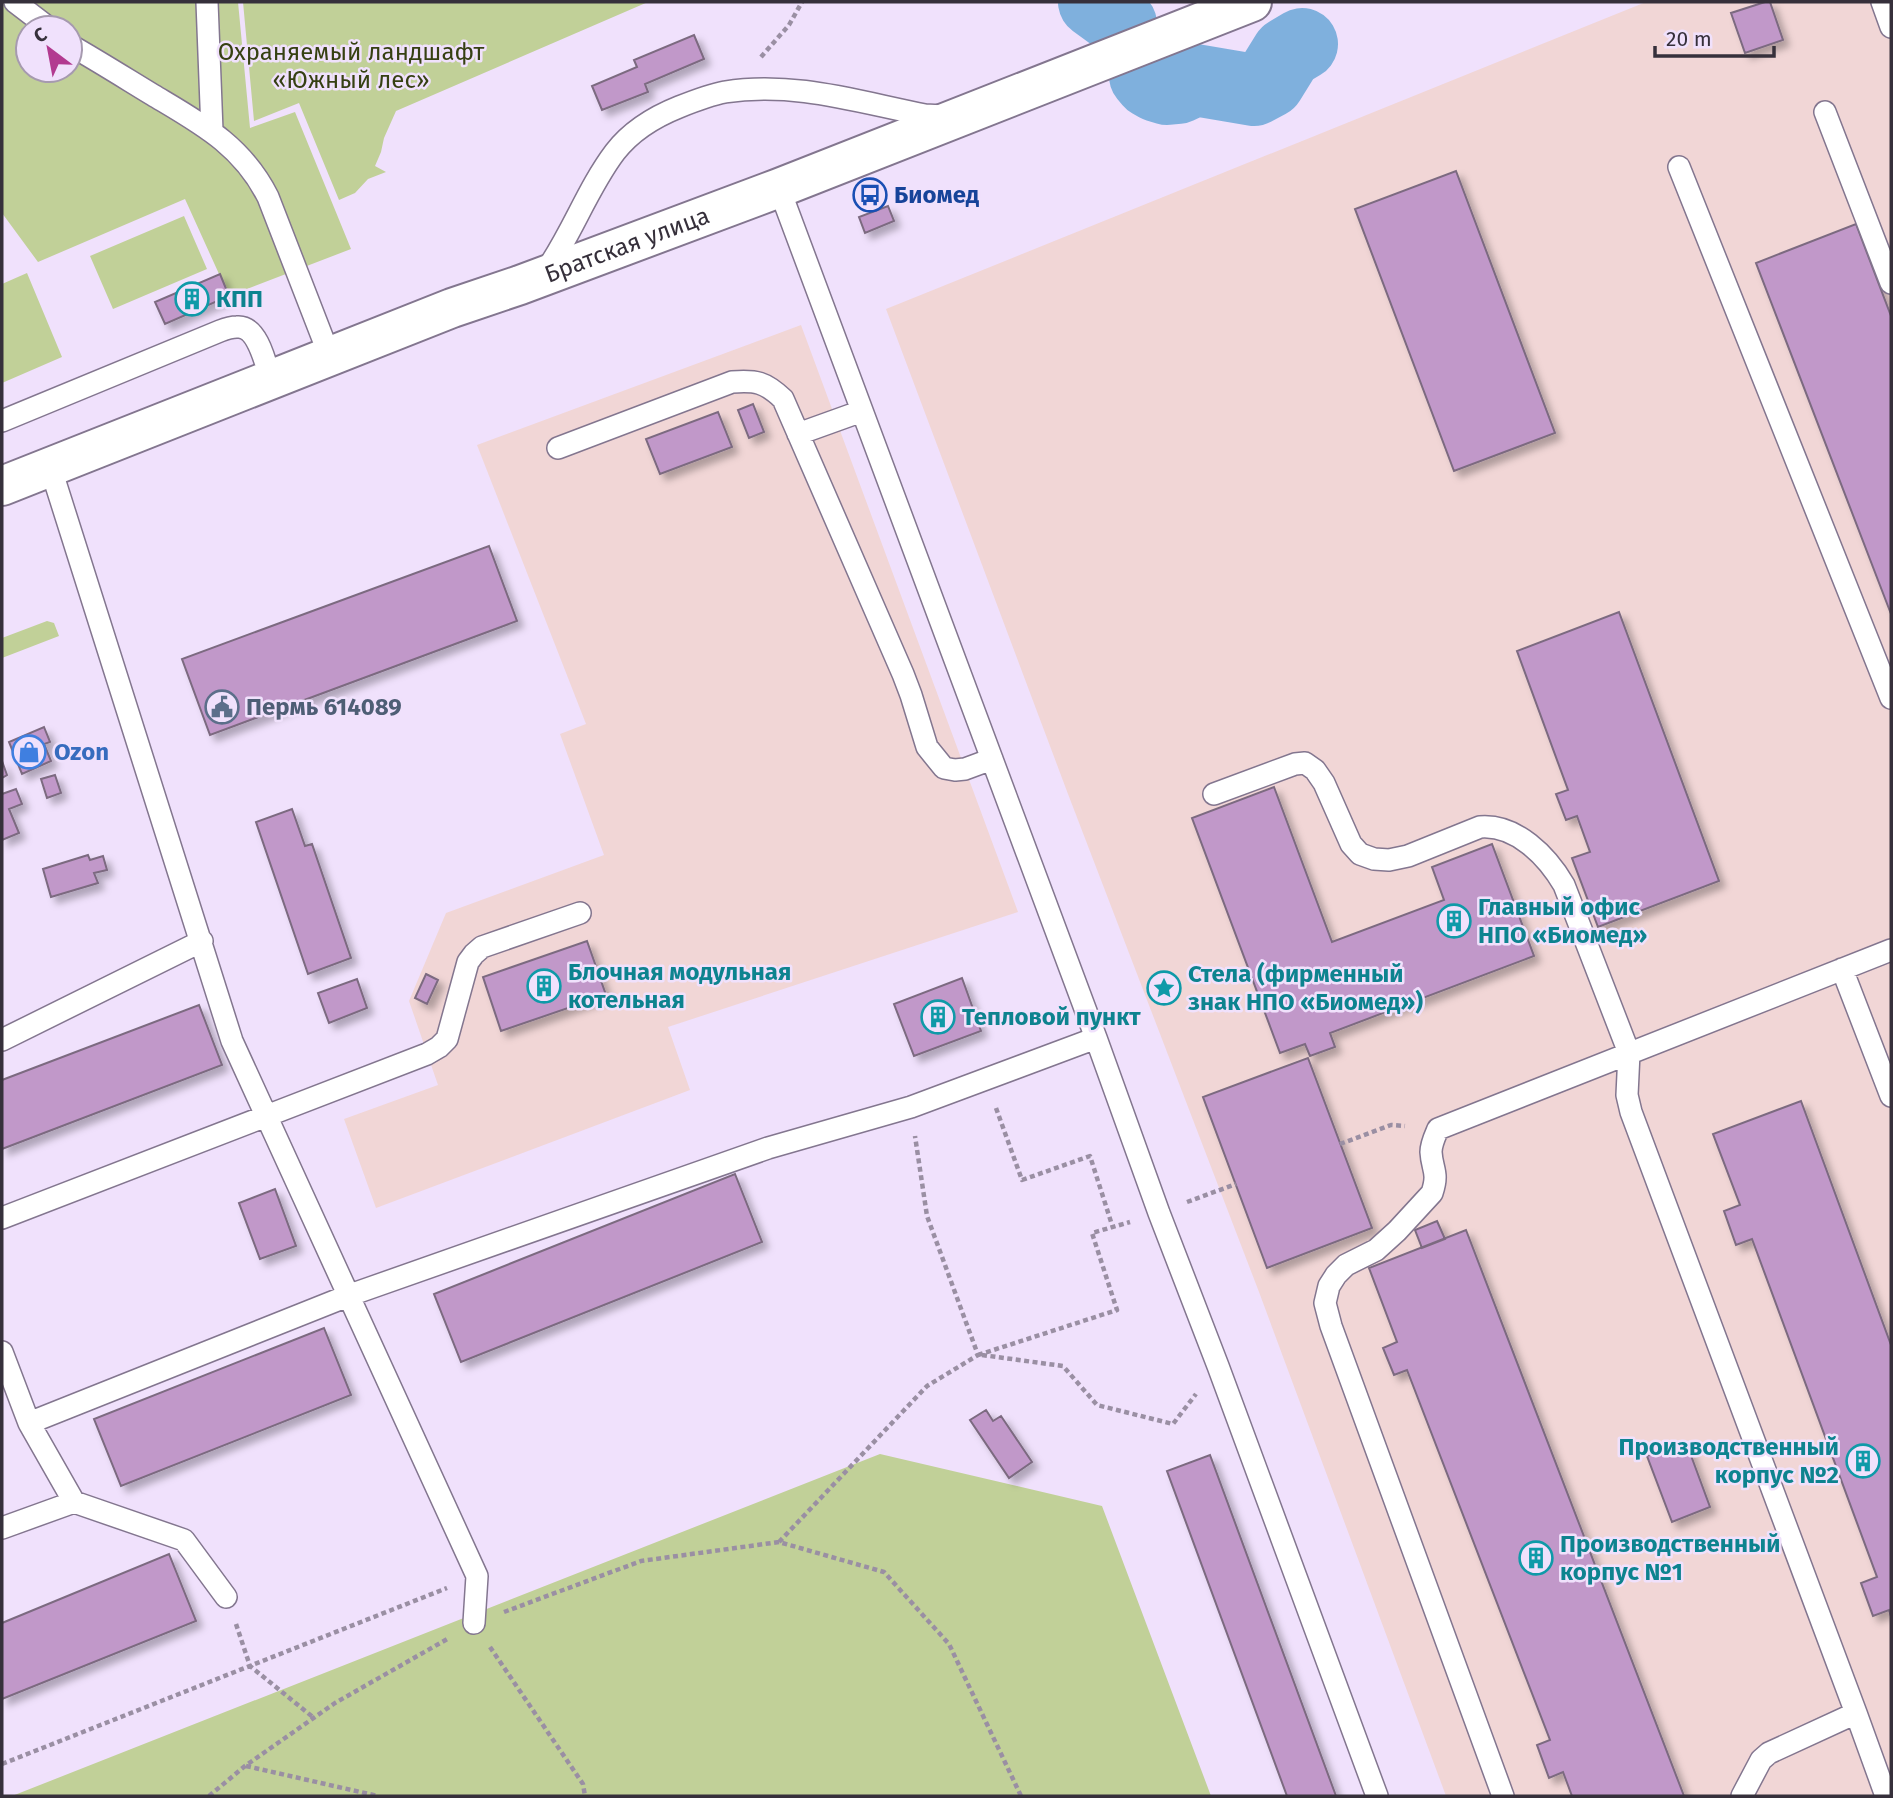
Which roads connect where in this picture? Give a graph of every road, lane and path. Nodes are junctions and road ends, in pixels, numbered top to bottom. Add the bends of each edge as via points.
1 (15, 2) edge
2 (207, 2) edge
3 (802, 2) edge
4 (1252, 2) edge
5 (1882, 2) edge
6 (31, 14) edge
7 (1891, 27) edge
8 (84, 53) edge
9 (755, 63) dead end
10 (1825, 111) dead end
11 (964, 116) junction
12 (212, 131) junction
13 (1679, 167) dead end
14 (779, 188) junction
15 (541, 277) junction
16 (1891, 284) edge
17 (330, 357) junction
18 (271, 381) junction
19 (862, 411) junction
20 (2, 421) edge
21 (799, 433) junction
22 (558, 448) dead end
23 (50, 466) junction
24 (2, 486) edge
25 (1891, 698) edge
26 (992, 759) junction
27 (1214, 794) dead end
28 (580, 913) dead end
29 (202, 941) junction
30 (1891, 950) edge
31 (1842, 970) junction
32 (1096, 1038) junction
33 (2, 1040) edge
34 (1629, 1054) junction
35 (986, 1080) junction
36 (1891, 1096) edge
37 (911, 1107) junction
38 (265, 1115) junction
39 (1438, 1129) junction
40 (1340, 1144) dead end
41 (1236, 1184) dead end
42 (1159, 1213) junction
43 (2, 1218) edge
44 (1113, 1227) junction
45 (350, 1295) junction
46 (2, 1352) edge
47 (978, 1355) junction
48 (1218, 1366) junction
49 (29, 1423) junction
50 (74, 1503) junction
51 (2, 1528) edge
52 (779, 1542) junction
53 (477, 1576) junction
54 (226, 1597) joint
55 (474, 1623) junction
56 (250, 1666) junction
57 (1856, 1713) junction
58 (314, 1718) junction
59 (2, 1764) edge
60 (245, 1766) junction
61 (209, 1796) edge
62 (378, 1796) edge
63 (585, 1796) edge
64 (1021, 1796) edge
65 (1377, 1796) edge
66 (1503, 1796) edge
67 (1742, 1796) edge
68 (1885, 1796) edge

1 - 6 lane
2 - 12 lane
3 - 9 path via 789,25
4 - 11 main road, Братская улица
5 - 7 lane
8 - 12 lane
10 - 16 lane
11 - 14 main road, Братская улица
11 - 15 lane via 925,115 805,90 772,88 705,97 655,117 617,149
12 - 17 lane via 261,183
13 - 25 lane
14 - 15 main road, Братская улица
14 - 19 lane
15 - 17 main road, Братская улица
17 - 18 main road, Братская улица
18 - 20 lane via 256,338 239,326
18 - 23 main road, Братская улица
19 - 21 lane
19 - 26 lane
21 - 22 lane via 783,399 753,380 732,382
21 - 26 lane via 907,685 927,747 944,768 965,769
23 - 24 main road, Братская улица
23 - 29 lane
26 - 32 lane
27 - 34 lane via 1305,764 1324,783 1351,844 1374,859 1408,856 1480,827 1514,834 1544,857 1563,885
28 - 38 lane via 482,947 474,954 447,1039 439,1047
29 - 33 lane
29 - 38 lane via 232,1041
30 - 31 lane
31 - 34 lane
31 - 36 lane
32 - 35 lane
32 - 42 lane
34 - 39 lane
34 - 57 lane via 1631,1112
35 - 37 lane
35 - 44 path via 1022,1180 1090,1156
37 - 45 lane via 768,1147
37 - 47 path via 927,1216
38 - 43 lane
38 - 45 lane
39 - 40 path via 1391,1125
39 - 66 lane via 1431,1152 1436,1174 1432,1193 1376,1251 1336,1275 1325,1303
41 - 42 path
42 - 44 path
42 - 48 lane
44 - 47 path via 1092,1233 1117,1310
45 - 49 lane
45 - 53 lane
46 - 49 lane
47 - 48 path via 1063,1366 1097,1405 1173,1424
47 - 52 path via 927,1387
48 - 65 lane
49 - 50 lane
50 - 51 lane
50 - 54 lane via 184,1539
52 - 55 path via 641,1561
52 - 64 path via 884,1572 949,1644
53 - 55 lane
53 - 56 path
54 - 56 path
55 - 58 path
55 - 63 path via 583,1784
56 - 58 path
56 - 59 path
57 - 67 lane via 1769,1753 1761,1759
57 - 68 lane
58 - 60 path
60 - 61 path
60 - 62 path

